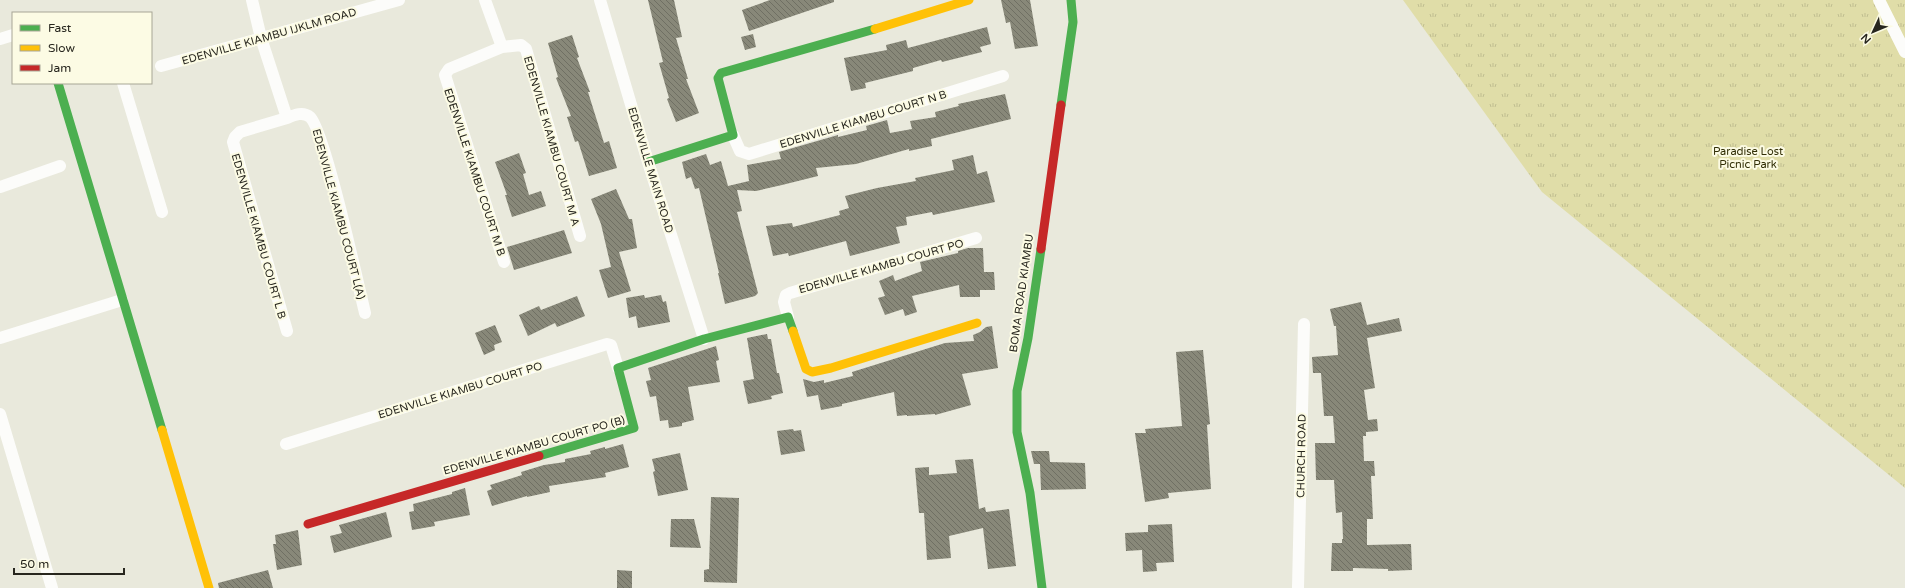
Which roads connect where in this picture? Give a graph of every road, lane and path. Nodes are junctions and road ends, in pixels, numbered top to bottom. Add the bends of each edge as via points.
1 (252, 0) edge
2 (399, 0) edge
3 (485, 0) edge
4 (600, 0) edge
5 (969, 0) edge
6 (1071, 0) edge
7 (1879, 0) edge
8 (12, 35) edge
9 (261, 38) junction
10 (0, 39) edge
11 (502, 47) junction
12 (1905, 52) edge
13 (162, 66) dead end
14 (1003, 76) dead end
15 (58, 84) edge
16 (123, 84) edge
17 (286, 118) junction
18 (733, 135) junction
19 (648, 162) junction
20 (60, 166) dead end
21 (0, 187) edge
22 (162, 212) dead end
23 (580, 236) dead end
24 (976, 238) dead end
25 (504, 262) dead end
26 (122, 300) junction
27 (365, 313) dead end
28 (788, 317) junction
29 (977, 323) dead end
30 (1304, 324) dead end
31 (287, 331) dead end
32 (0, 338) edge
33 (704, 339) junction
34 (618, 368) junction
35 (0, 414) edge
36 (286, 444) dead end
37 (308, 524) dead end
38 (52, 588) edge
39 (209, 588) edge
40 (1042, 588) edge
41 (1298, 588) edge

1 - 9 street
2 - 9 street, EDENVILLE KIAMBU IJKLM ROAD
3 - 11 street
4 - 19 street, EDENVILLE MAIN ROAD
5 - 18 street via 721,73 718,78
6 - 40 street, BOMA ROAD KIAMBU via 1073,22 1028,338 1018,391 1017,432 1030,493
7 - 12 street
8 - 10 street
9 - 13 street, EDENVILLE KIAMBU IJKLM ROAD
9 - 17 street
11 - 23 street, EDENVILLE KIAMBU COURT M A via 521,44 526,49
11 - 25 street, EDENVILLE KIAMBU COURT M B via 449,69 445,75
14 - 18 street, EDENVILLE KIAMBU COURT N B via 749,154 740,151
15 - 26 street
16 - 22 street
17 - 27 street, EDENVILLE KIAMBU COURT L(A) via 301,113 307,115 315,124
17 - 31 street, EDENVILLE KIAMBU COURT L B via 240,132 232,142
18 - 19 street
19 - 33 street, EDENVILLE MAIN ROAD
20 - 21 street
24 - 28 street, EDENVILLE KIAMBU COURT PO via 790,293 786,295 784,302
26 - 32 street
26 - 39 street
28 - 29 street via 806,369 812,372
28 - 33 street
30 - 41 street, CHURCH ROAD
33 - 34 street
34 - 36 street, EDENVILLE KIAMBU COURT PO via 611,345 607,344
34 - 37 street, EDENVILLE KIAMBU COURT PO (B) via 634,428
35 - 38 street

